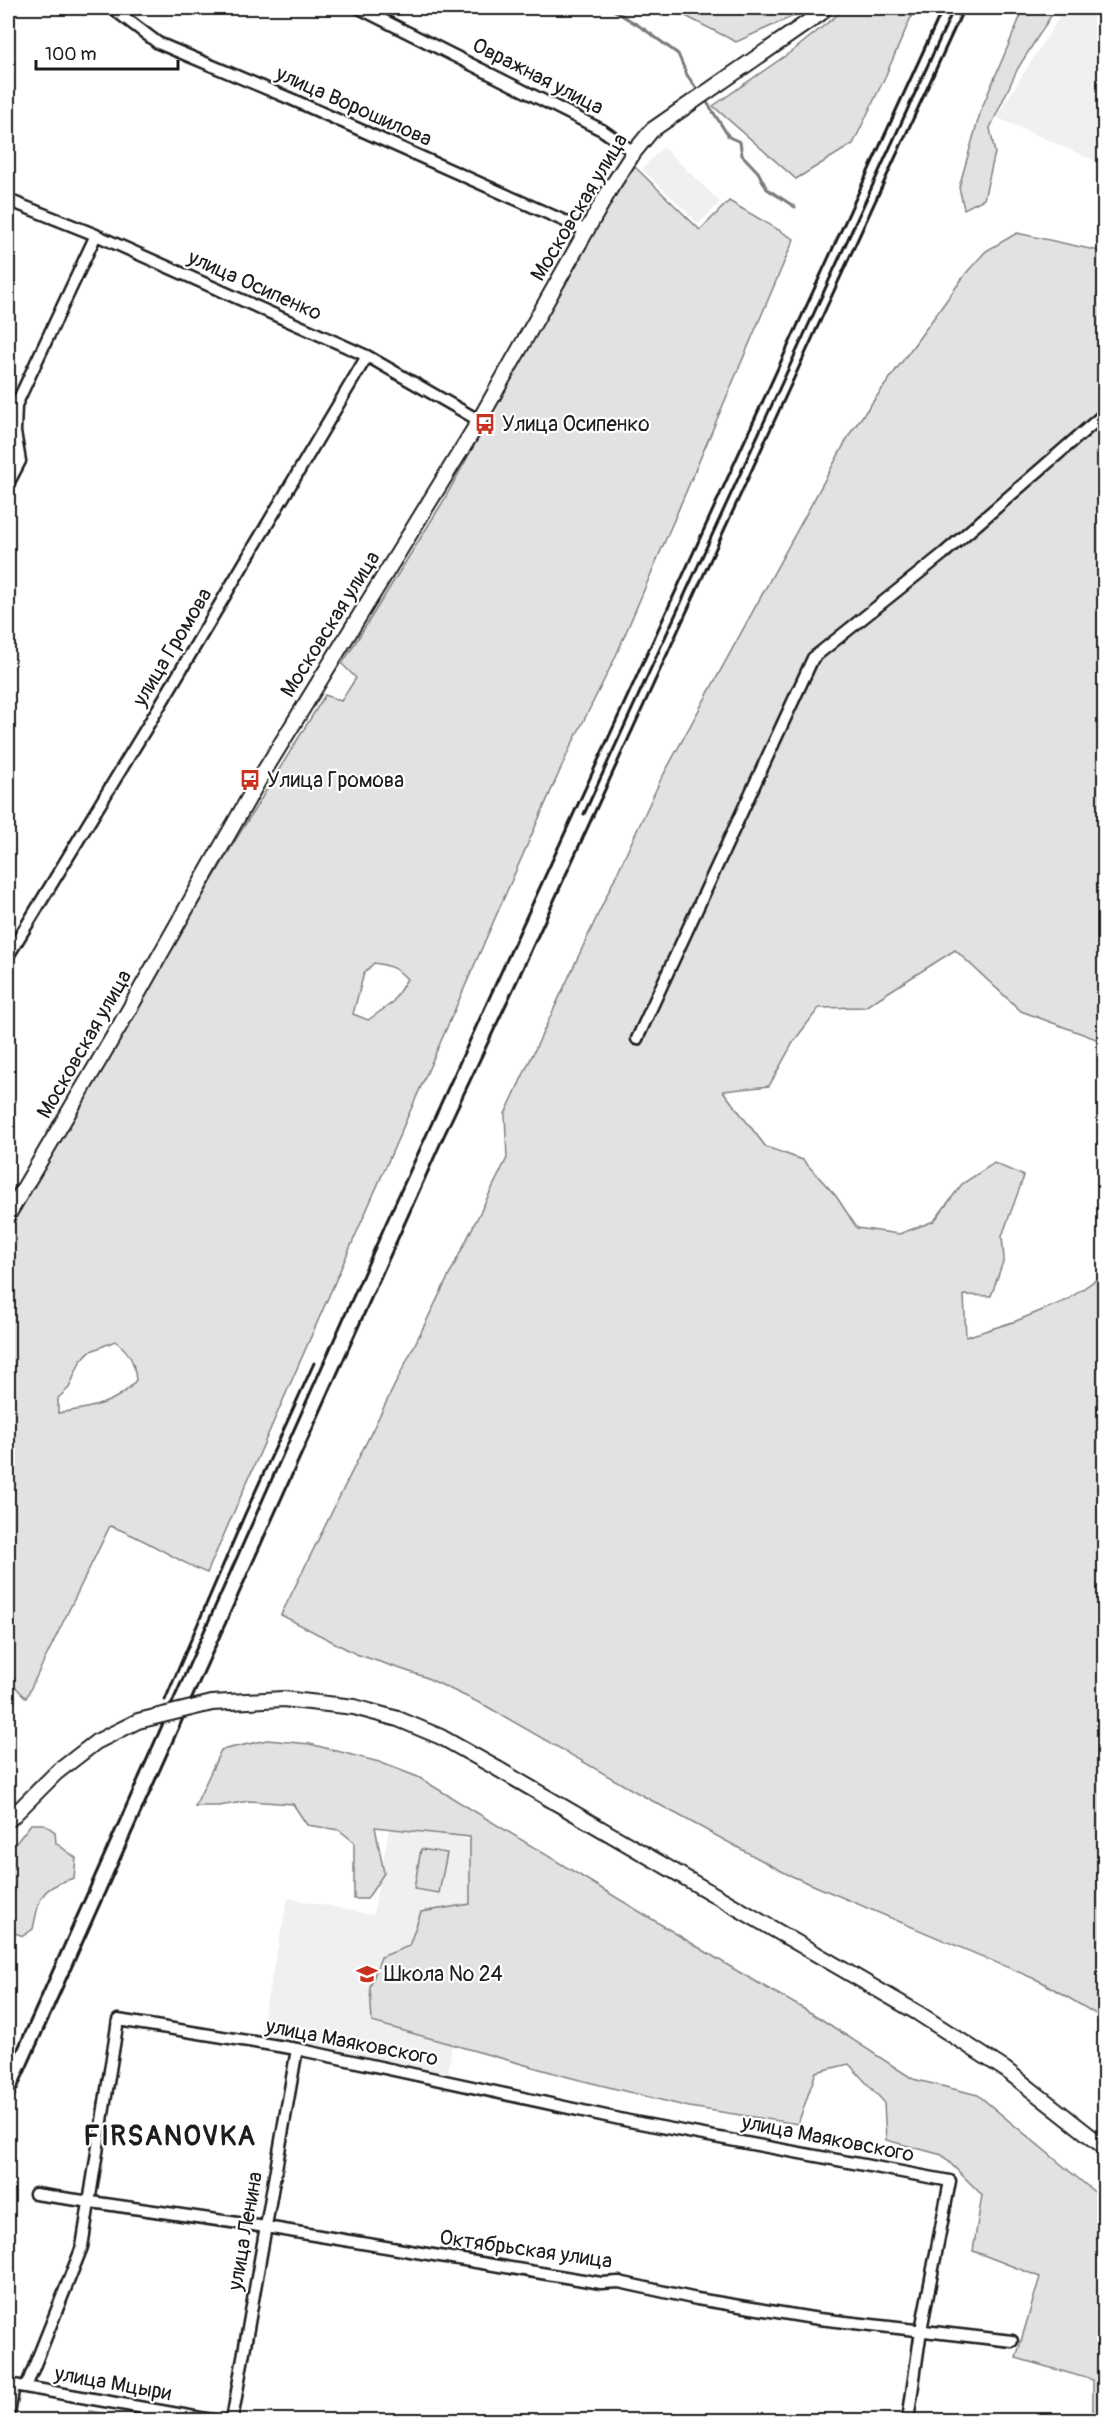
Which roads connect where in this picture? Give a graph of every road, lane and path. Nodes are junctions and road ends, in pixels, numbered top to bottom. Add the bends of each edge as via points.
1 (112, 8) edge
2 (359, 8) edge
3 (825, 8) edge
4 (634, 152) junction
5 (8, 200) edge
6 (587, 231) junction
7 (96, 235) junction
8 (367, 356) junction
9 (1104, 414) edge
10 (480, 421) junction
11 (8, 484) edge
12 (8, 956) edge
13 (637, 1040) dead end
14 (8, 1215) edge
15 (8, 1821) edge
16 (297, 2049) junction
17 (1104, 2147) edge
18 (35, 2194) dead end
19 (91, 2203) junction
20 (266, 2227) junction
21 (921, 2330) junction
22 (1012, 2341) dead end
23 (11, 2385) edge
24 (26, 2387) junction
25 (8, 2421) edge
26 (212, 2421) edge
27 (232, 2421) edge
28 (908, 2421) edge

1 - 6 street, улица Ворошилова via 158,43
2 - 4 street, Овражная улица via 602,130
3 - 4 street, Московская улица via 652,130
4 - 6 street, Московская улица
5 - 7 street, улица Осипенко
6 - 10 street, Московская улица
7 - 8 street, улица Осипенко
7 - 11 street via 16,405 20,461
8 - 10 street, улица Осипенко
8 - 12 street, улица Громова
9 - 13 street via 980,523 813,658
10 - 14 street, Московская улица via 260,778
15 - 17 street, bridge via 56,1773 96,1742 138,1721 212,1703 282,1699 354,1707 398,1719 498,1769 918,2013 1006,2070
16 - 19 street, улица Маяковского via 118,2020
16 - 20 street, улица Ленина
16 - 21 street, улица Маяковского via 627,2120 950,2181
18 - 19 street, Октябрьская улица
19 - 20 street, Октябрьская улица
19 - 24 street, улица Маяковского via 82,2247
20 - 21 street, Октябрьская улица via 601,2283 619,2282 819,2319
20 - 27 street, улица Ленина
21 - 22 street, Октябрьская улица
21 - 28 street
23 - 24 street, улица Мцыри
23 - 25 street
24 - 26 street, улица Мцыри

